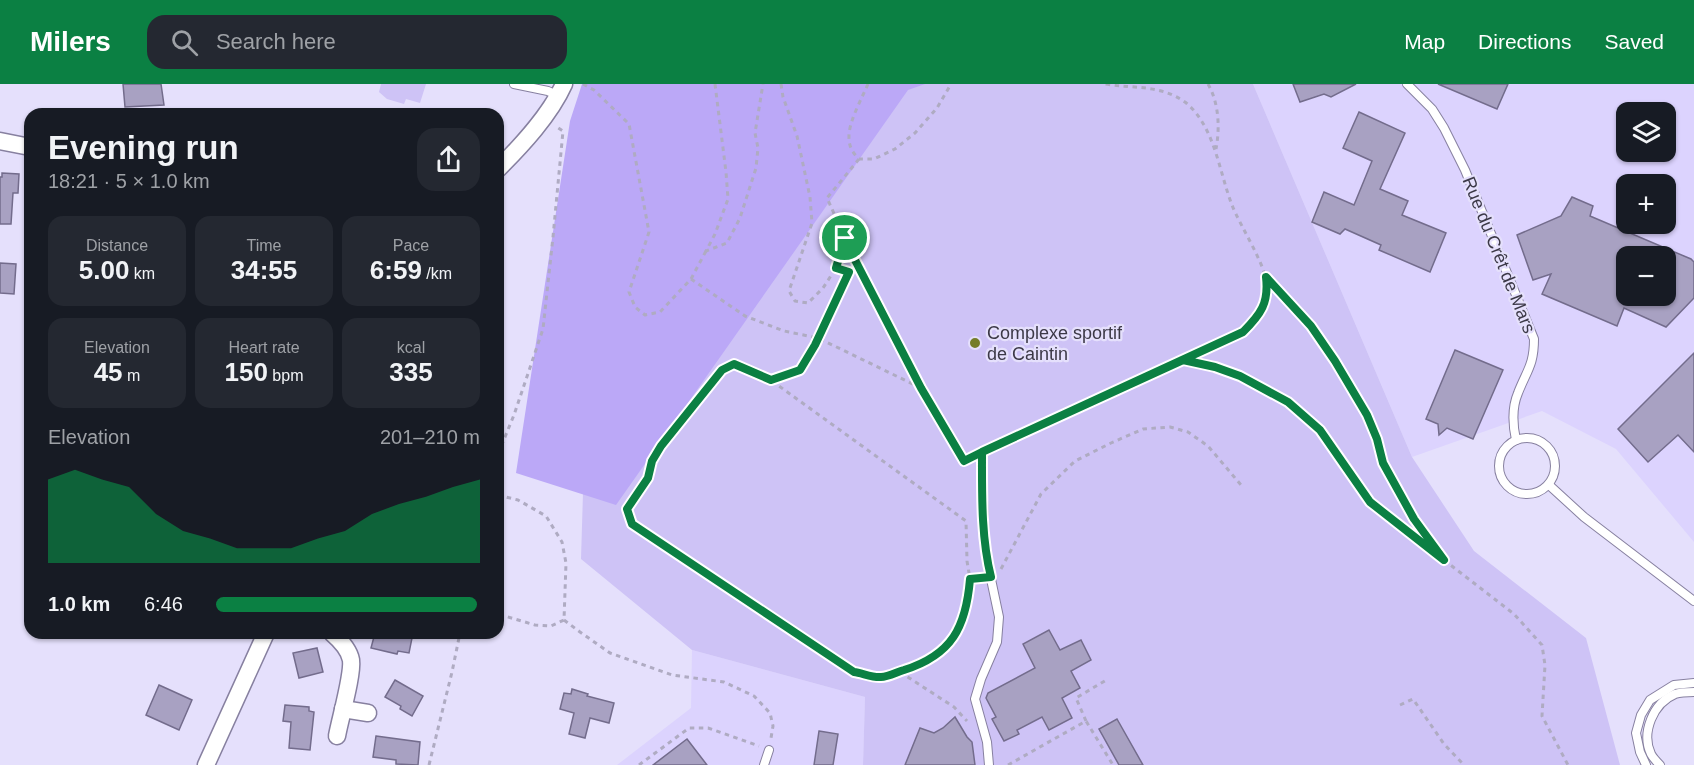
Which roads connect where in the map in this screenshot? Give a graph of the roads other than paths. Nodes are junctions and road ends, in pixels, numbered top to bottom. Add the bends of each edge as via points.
1 (514, 84) edge
2 (1407, 84) edge
3 (562, 90) edge
4 (0, 141) edge
5 (24, 146) edge
6 (504, 162) edge
7 (1516, 440) junction
8 (982, 452) road end
9 (1549, 485) junction
10 (1694, 602) edge
11 (263, 639) edge
12 (339, 639) edge
13 (1694, 683) edge
14 (1694, 692) edge
15 (343, 709) junction
16 (368, 713) dead end
17 (337, 736) dead end
18 (769, 750) road end
19 (206, 765) edge
20 (764, 765) edge
21 (989, 765) edge
22 (1646, 765) edge
23 (1660, 765) edge

1 - 3 lane
2 - 7 lane, Rue du Crêt de Mars via 1432,109 1455,149 1534,339 1529,372 1517,395 1513,426
3 - 6 street
4 - 5 street
7 - 9 lane via 1537,440 1553,454 1556,465
7 - 9 lane via 1507,446 1498,464 1504,484 1521,495 1531,495
8 - 21 lane via 988,565 999,617 997,642 975,699
9 - 10 lane
11 - 19 street
12 - 15 street via 351,662
13 - 22 lane via 1674,685 1650,700 1641,715 1636,733
14 - 23 lane via 1674,695 1660,704 1651,718 1648,742
15 - 16 street
15 - 17 street
18 - 20 lane

